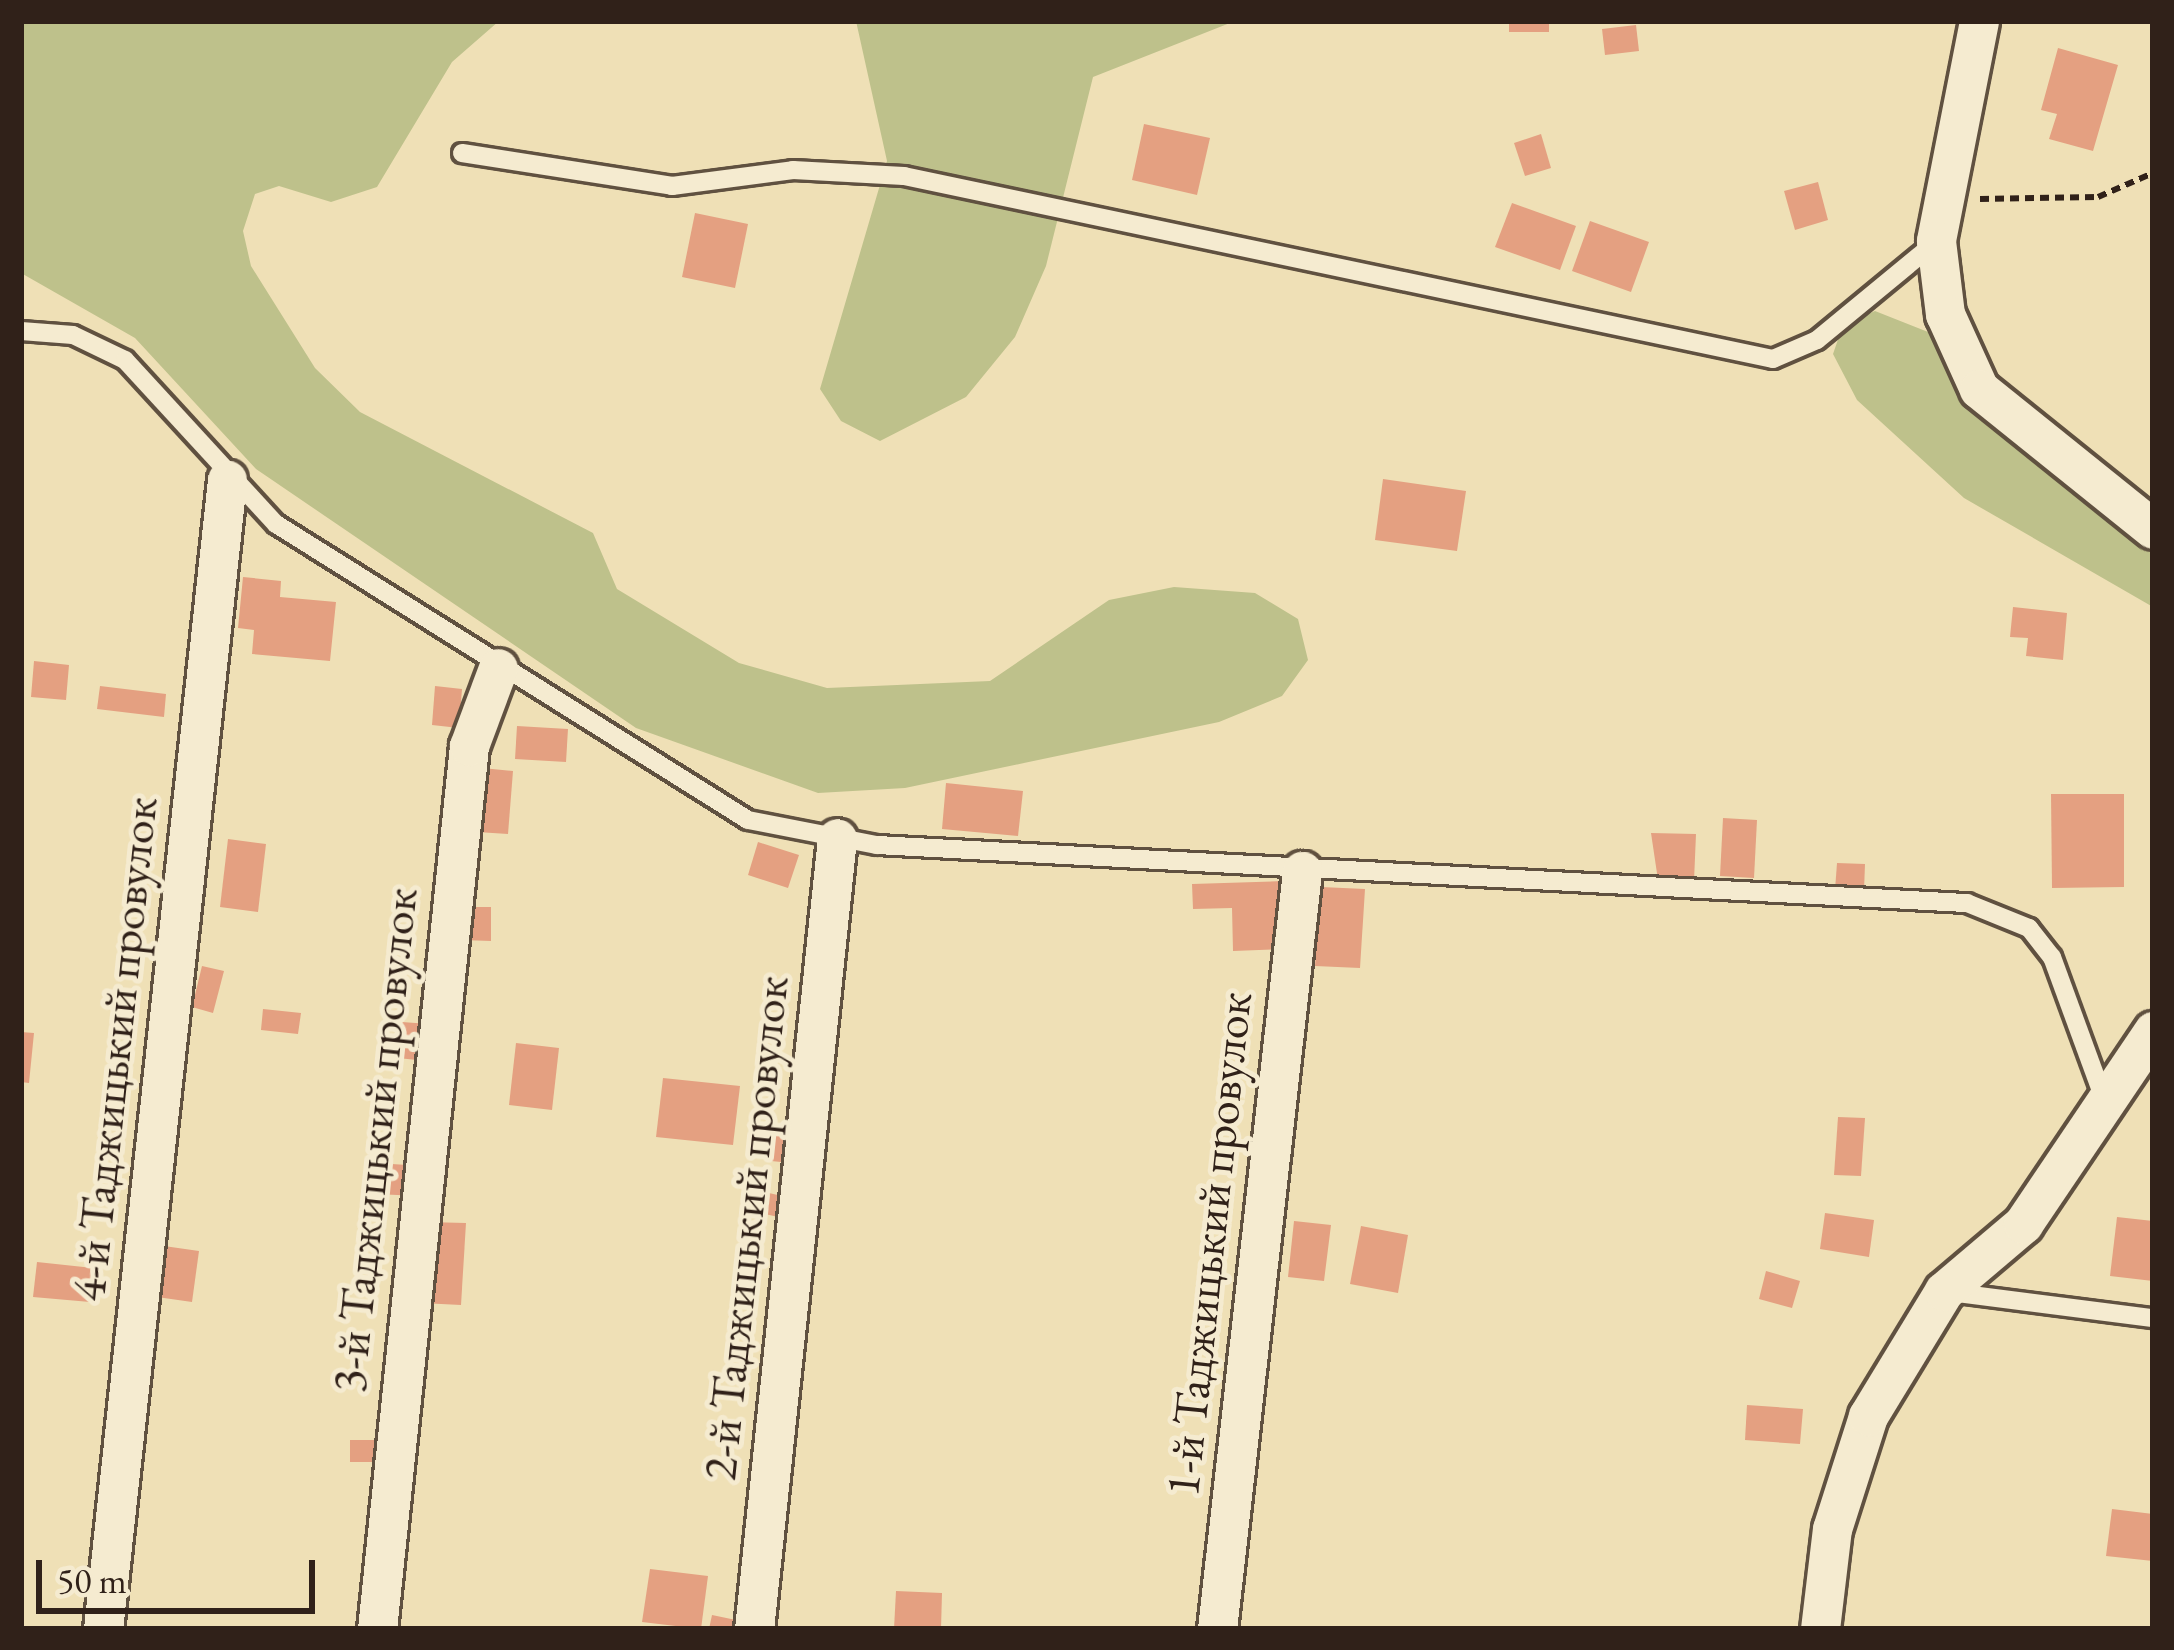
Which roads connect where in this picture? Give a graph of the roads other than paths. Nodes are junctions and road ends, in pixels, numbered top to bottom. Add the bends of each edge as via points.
1 (1979, 21) edge
2 (462, 153) dead end
3 (1936, 241) junction
4 (21, 332) edge
5 (227, 480) junction
6 (2153, 529) edge
7 (498, 668) junction
8 (837, 838) junction
9 (1302, 871) junction
10 (2153, 1031) edge
11 (2104, 1099) junction
12 (1945, 1291) junction
13 (2153, 1318) edge
14 (103, 1629) edge
15 (377, 1629) edge
16 (754, 1629) edge
17 (1216, 1629) edge
18 (1820, 1629) edge

1 - 3 street
2 - 3 lane via 672,186 793,170 904,176 1773,359 1817,340
3 - 6 street via 1946,314 1979,388
4 - 5 lane via 73,335 125,360
5 - 7 lane
5 - 14 street, 4-й Таджицький провулок
7 - 8 lane via 748,820
7 - 15 street, 3-й Таджицький провулок via 469,746
8 - 9 lane
8 - 16 street, 2-й Таджицький провулок
9 - 11 lane via 1967,903 2029,928 2052,957
9 - 17 street, 1-й Таджицький провулок
10 - 11 street
11 - 12 street via 2024,1224
12 - 13 lane
12 - 18 street via 1868,1416 1832,1529

